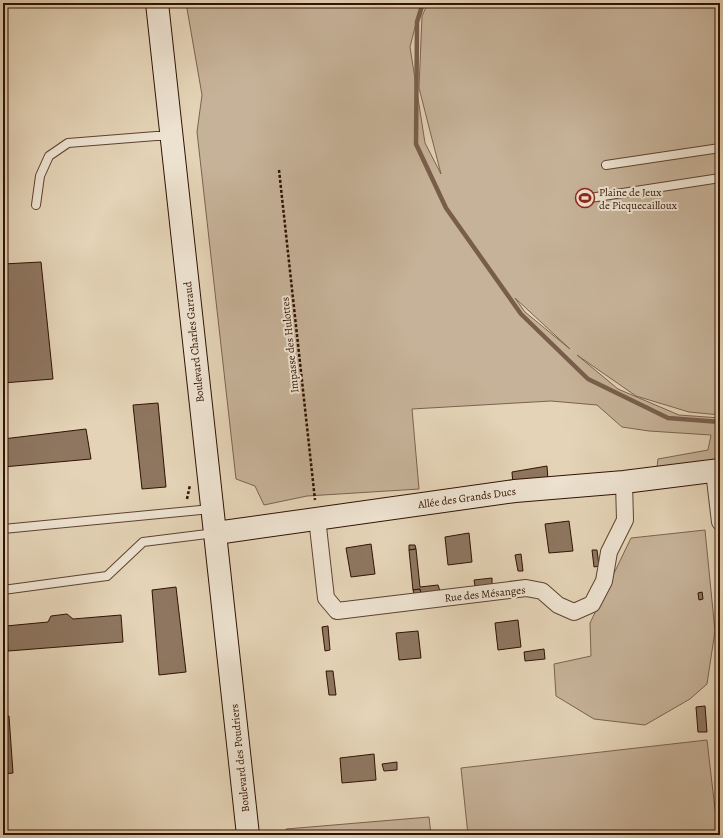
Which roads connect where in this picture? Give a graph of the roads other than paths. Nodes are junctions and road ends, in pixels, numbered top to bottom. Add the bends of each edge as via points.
1 (157, 3) edge
2 (172, 136) junction
3 (720, 148) edge
4 (606, 165) dead end
5 (720, 178) edge
6 (590, 198) dead end
7 (36, 205) dead end
8 (717, 470) edge
9 (624, 482) junction
10 (213, 509) junction
11 (317, 518) junction
12 (720, 522) edge
13 (3, 529) edge
14 (216, 533) junction
15 (3, 590) edge
16 (232, 681) joint
17 (248, 835) edge

1 - 2 main road, Boulevard Charles Garraud
2 - 7 lane via 68,143 49,156 40,176
2 - 10 main road, Boulevard Charles Garraud
3 - 4 lane
5 - 6 lane
8 - 9 main road, Allée des Grands Ducs
8 - 12 street
9 - 11 main road, Allée des Grands Ducs via 515,491
9 - 11 street, Rue des Mésanges via 625,520 609,552 604,581 592,604 574,612 558,605 542,590 526,588 337,611 326,598
10 - 13 lane
10 - 14 main road, Boulevard Charles Garraud
11 - 14 main road, Allée des Grands Ducs
14 - 15 lane via 142,542 107,576
14 - 16 main road, Boulevard Charles Garraud
16 - 17 main road, Boulevard des Poudriers

